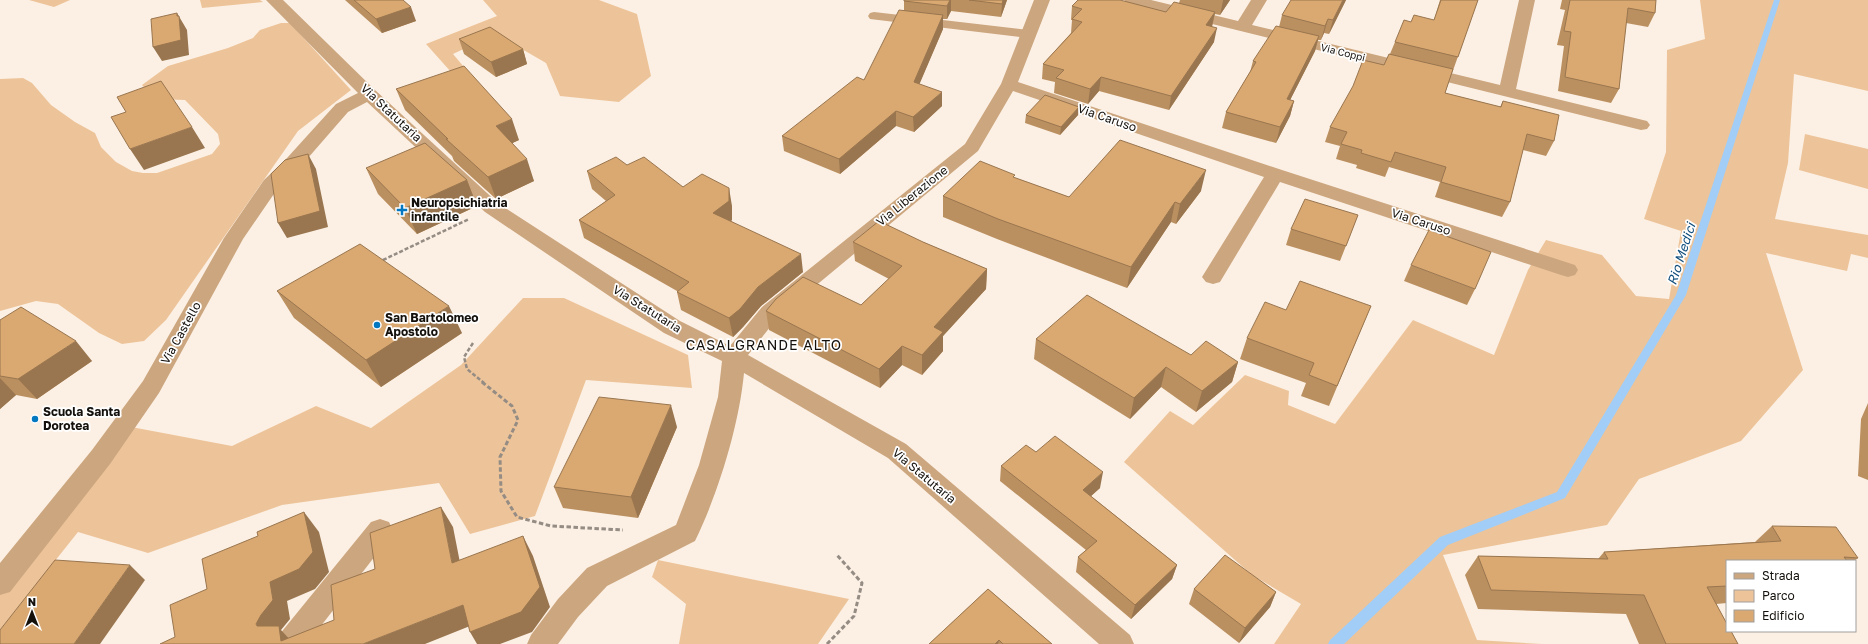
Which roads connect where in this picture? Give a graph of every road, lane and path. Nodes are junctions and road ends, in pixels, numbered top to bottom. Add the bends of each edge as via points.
1 (274, 0) edge
2 (1042, 0) edge
3 (1132, 0) edge
4 (1259, 0) edge
5 (1527, 0) edge
6 (874, 16) dead end
7 (1243, 27) junction
8 (1028, 34) junction
9 (1008, 84) junction
10 (1507, 92) junction
11 (369, 94) junction
12 (1641, 125) dead end
13 (1275, 174) junction
14 (492, 208) junction
15 (383, 260) edge
16 (1568, 270) dead end
17 (1213, 277) dead end
18 (473, 343) dead end
19 (734, 357) junction
20 (380, 530) edge
21 (630, 530) dead end
22 (837, 555) dead end
23 (0, 583) edge
24 (289, 644) edge
25 (541, 644) edge
26 (827, 644) edge
27 (1120, 644) edge

1 - 11 street, Via Statutaria
2 - 8 street, Via Liberazione
3 - 7 street, Via Coppi
4 - 7 street
5 - 10 street
6 - 8 lane
7 - 10 street, Via Coppi
8 - 9 street, Via Liberazione
9 - 13 street, Via Caruso
9 - 19 street, Via Liberazione via 972,147 770,312
10 - 12 street, Via Coppi
11 - 14 street, Via Statutaria
11 - 23 street, Via Castello via 342,108 271,184 234,238 147,393 101,457
13 - 16 street, Via Caruso
13 - 17 street
14 - 15 path
14 - 19 street, Via Statutaria via 672,327
18 - 21 path via 464,357 467,369 512,406 518,420 500,457 501,491 517,517 551,526
19 - 25 street via 730,397 712,465 686,533 597,577 568,608
19 - 27 street, Via Statutaria via 897,451
20 - 24 street
22 - 26 path via 862,583 854,616

